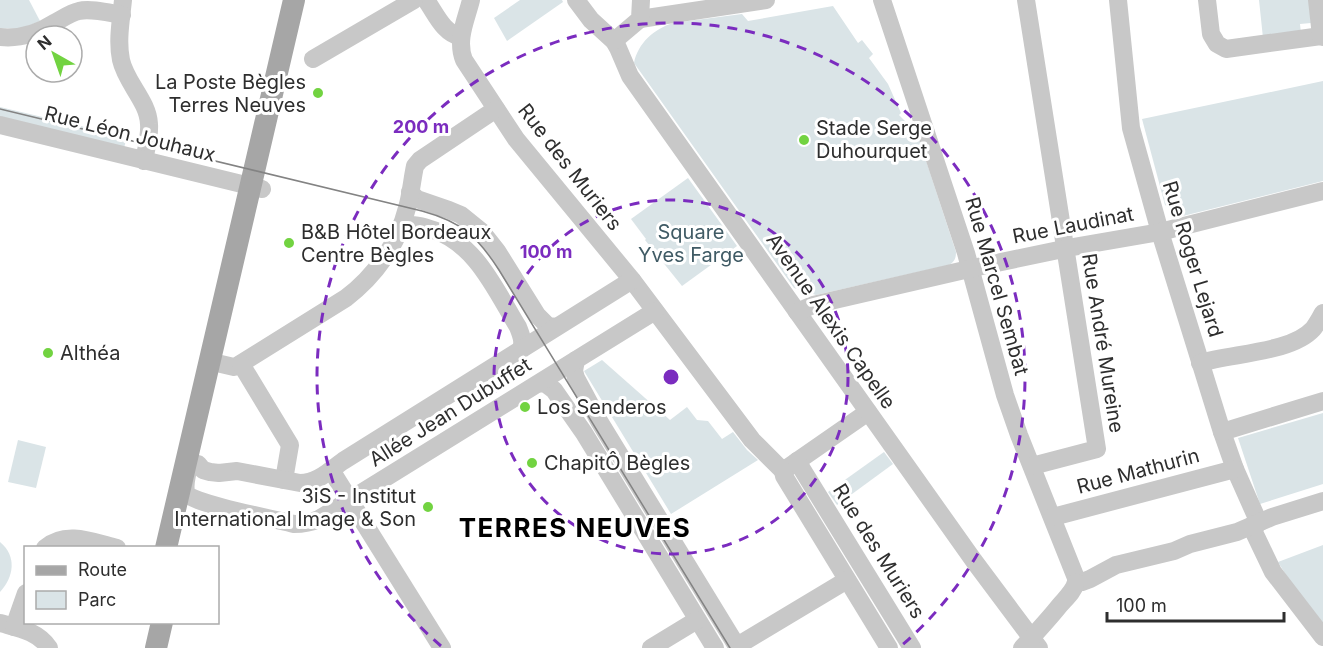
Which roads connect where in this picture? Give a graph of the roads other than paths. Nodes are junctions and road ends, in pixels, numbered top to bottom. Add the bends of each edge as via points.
1 (294, 0) edge
2 (306, 0) edge
3 (414, 0) edge
4 (426, 0) edge
5 (471, 0) edge
6 (576, 0) edge
7 (641, 0) edge
8 (766, 0) edge
9 (882, 0) edge
10 (1026, 0) edge
11 (1118, 0) edge
12 (1207, 0) edge
13 (1317, 0) edge
14 (123, 7) edge
15 (640, 19) junction
16 (1322, 36) edge
17 (0, 37) edge
18 (461, 37) junction
19 (614, 41) junction
20 (313, 59) dead end
21 (496, 110) junction
22 (0, 125) edge
23 (144, 161) junction
24 (256, 187) junction
25 (1323, 191) edge
26 (410, 192) junction
27 (399, 229) junction
28 (1160, 232) junction
29 (1065, 249) junction
30 (970, 268) junction
31 (632, 280) junction
32 (656, 311) junction
33 (797, 312) junction
34 (1323, 313) edge
35 (556, 327) junction
36 (521, 350) junction
37 (576, 360) junction
38 (1200, 363) junction
39 (231, 364) junction
40 (540, 383) junction
41 (1323, 401) edge
42 (868, 412) junction
43 (1222, 432) junction
44 (191, 441) junction
45 (198, 464) junction
46 (790, 466) junction
47 (1032, 466) junction
48 (1235, 469) junction
49 (331, 470) junction
50 (285, 480) junction
51 (191, 498) junction
52 (350, 500) junction
53 (1323, 501) edge
54 (1053, 517) junction
55 (1255, 525) junction
56 (55, 545) edge
57 (109, 546) edge
58 (166, 546) edge
59 (179, 546) edge
60 (847, 580) junction
61 (1076, 582) junction
62 (24, 596) edge
63 (697, 620) junction
64 (149, 624) edge
65 (162, 624) edge
66 (7, 625) edge
67 (43, 636) edge
68 (1323, 637) edge
69 (1031, 645) edge
70 (738, 647) edge
71 (143, 648) edge
72 (156, 648) edge
73 (442, 648) edge
74 (651, 648) edge
75 (715, 648) edge
76 (889, 648) edge
77 (912, 648) edge

1 - 24 main road
2 - 24 main road
3 - 20 street
4 - 18 street via 450,34
5 - 18 street
6 - 19 street, Avenue Alexis Capelle
7 - 15 street
8 - 15 street
9 - 30 street, Rue Marcel Sembat
10 - 29 street, Rue André Mureine
11 - 28 street, Rue Roger Lejard via 1131,128
12 - 16 street via 1211,34 1226,49
13 - 16 street
14 - 17 street via 83,10 30,35
14 - 23 street via 121,61 150,124
15 - 19 street
18 - 21 street, Rue des Muriers via 464,60
19 - 33 street, Avenue Alexis Capelle via 630,76
21 - 26 street via 420,159
21 - 31 street, Rue des Muriers
22 - 23 street, Rue Léon Jouhaux
23 - 24 street, Rue Léon Jouhaux
24 - 39 main road
24 - 44 main road
25 - 28 street, Rue Laudinat
26 - 27 street
26 - 35 street via 417,199 461,215 482,232 543,322
27 - 36 street via 410,224 458,242 488,278 518,327
27 - 39 street via 380,265 357,290
28 - 29 street, Rue Laudinat
28 - 38 street, Rue Roger Lejard
29 - 30 street, Rue Laudinat
29 - 47 street, Rue André Mureine via 1097,449
30 - 33 street, Rue Laudinat
30 - 47 street, Rue Marcel Sembat via 1005,395
31 - 32 street, Rue des Muriers
31 - 35 street, Allée Jean Dubuffet
32 - 37 street, Allée Jean Dubuffet
32 - 46 street, Rue des Muriers via 752,440
33 - 42 street, Avenue Alexis Capelle
34 - 38 street via 1312,330 1299,340
35 - 36 street, Allée Jean Dubuffet
36 - 49 street, Allée Jean Dubuffet
37 - 40 street, Allée Jean Dubuffet
37 - 70 street via 576,378 599,421
38 - 43 street, Rue Roger Lejard
39 - 45 main road
39 - 50 street via 290,445
40 - 52 street, Allée Jean Dubuffet
40 - 63 street via 554,390 584,433
41 - 43 street
42 - 46 street
42 - 69 street, Avenue Alexis Capelle
43 - 48 street, Rue Roger Lejard
44 - 51 street via 185,489
44 - 58 main road
45 - 50 street, Allée Jean Dubuffet via 210,472 237,471
45 - 51 main road
46 - 60 street, Rue des Muriers via 787,482
46 - 77 street, Rue des Muriers
47 - 54 street, Rue Marcel Sembat
48 - 54 street, Rue Mathurin
48 - 55 street, Rue Roger Lejard
49 - 50 street, Allée Jean Dubuffet via 309,483
49 - 52 street
51 - 52 street, Allée Jean Dubuffet via 294,524 319,519
51 - 59 main road
52 - 73 street
53 - 55 street
54 - 61 street, Rue Marcel Sembat
55 - 61 street via 1116,565
55 - 68 street, Rue Roger Lejard via 1273,572
56 - 57 street via 71,537
60 - 70 street
60 - 76 street, Rue des Muriers
61 - 69 street
62 - 66 street
63 - 74 street
63 - 75 street
64 - 71 main road
65 - 72 main road
66 - 67 street

